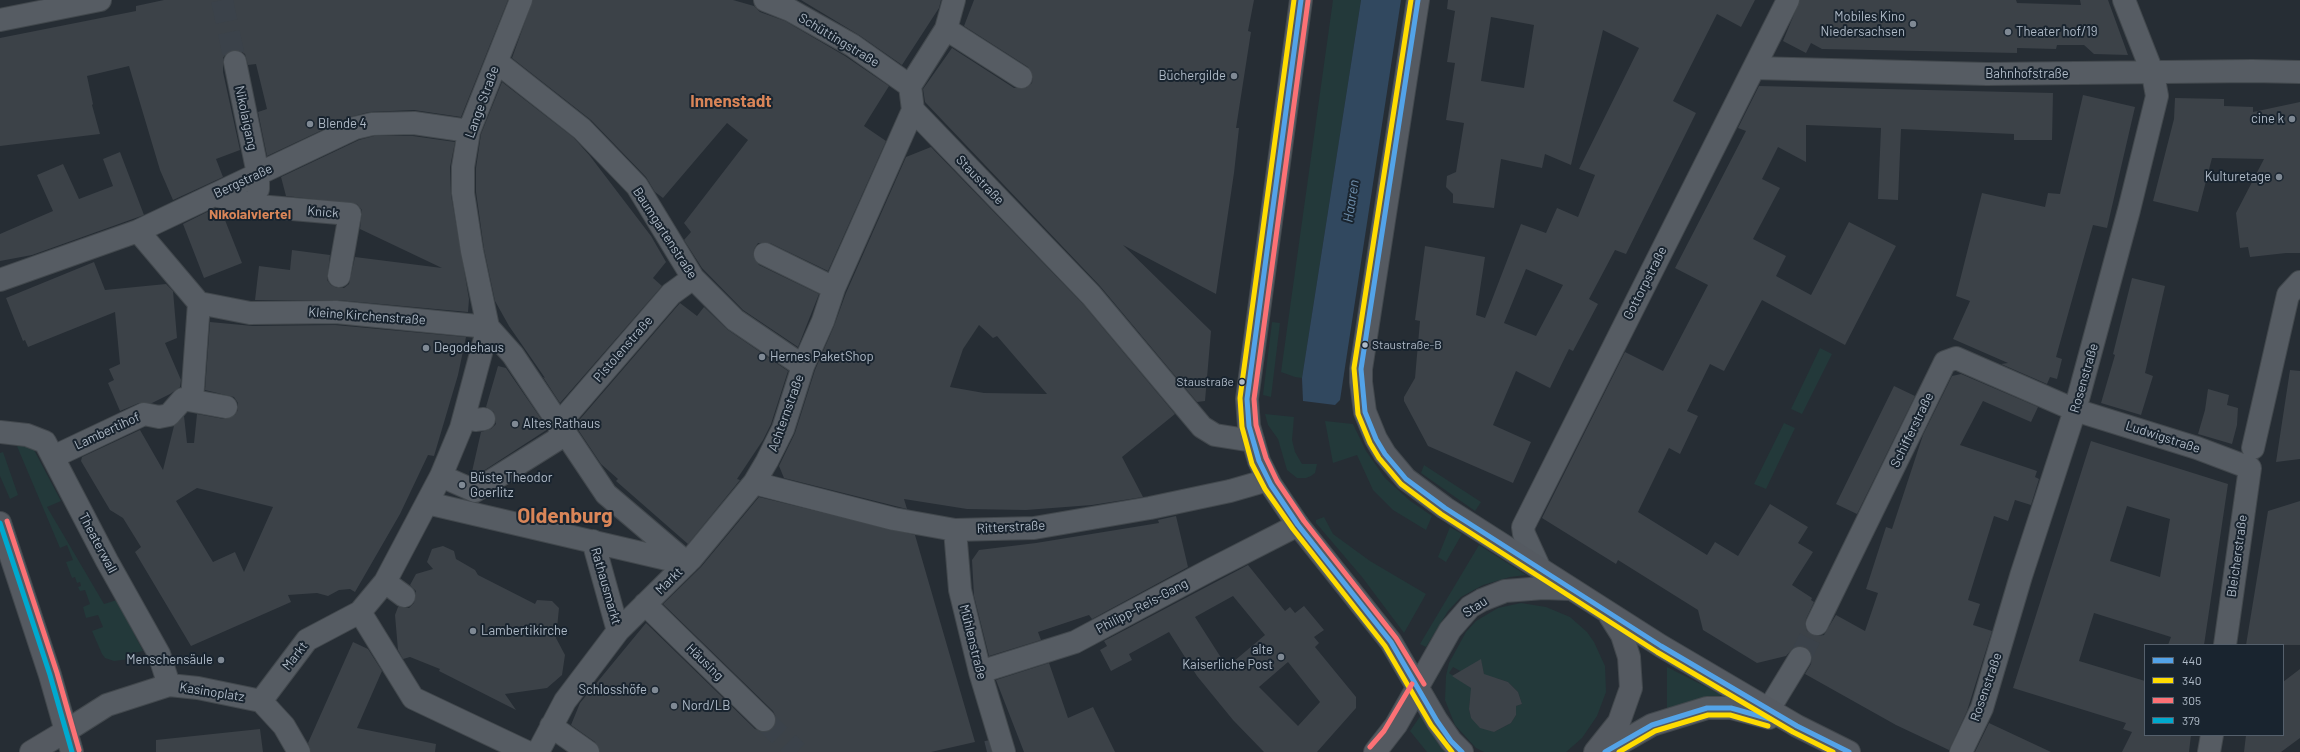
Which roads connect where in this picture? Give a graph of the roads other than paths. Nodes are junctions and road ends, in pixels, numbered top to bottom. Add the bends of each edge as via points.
1 (100, 0) edge
2 (521, 0) edge
3 (765, 0) edge
4 (954, 0) edge
5 (1301, 0) edge
6 (1418, 0) edge
7 (1788, 0) edge
8 (2124, 0) edge
9 (0, 20) edge
10 (946, 29) junction
11 (234, 62) tunnel mouth
12 (497, 62) junction
13 (1754, 68) junction
14 (2300, 72) edge
15 (2153, 74) junction
16 (1021, 77) dead end
17 (910, 86) junction
18 (913, 110) junction
19 (469, 132) junction
20 (258, 174) junction
21 (214, 195) junction
22 (259, 210) junction
23 (138, 231) junction
24 (765, 254) dead end
25 (339, 276) dead end
26 (693, 278) junction
27 (0, 280) edge
28 (2300, 282) edge
29 (834, 288) junction
30 (199, 304) junction
31 (488, 327) junction
32 (803, 366) junction
33 (192, 400) junction
34 (226, 407) dead end
35 (2075, 410) junction
36 (562, 428) junction
37 (0, 432) edge
38 (1253, 441) junction
39 (53, 457) junction
40 (2252, 458) junction
41 (441, 476) junction
42 (1268, 480) junction
43 (754, 484) junction
44 (427, 503) junction
45 (0, 523) edge
46 (1298, 525) junction
47 (955, 530) junction
48 (593, 541) junction
49 (687, 563) junction
50 (1540, 569) junction
51 (385, 582) junction
52 (1572, 589) junction
53 (404, 596) dead end
54 (645, 604) junction
55 (360, 612) junction
56 (1609, 613) junction
57 (1817, 624) tunnel mouth
58 (618, 631) junction
59 (2225, 644) edge
60 (1800, 658) tunnel mouth
61 (980, 672) junction
62 (170, 685) junction
63 (1418, 688) junction
64 (261, 701) junction
65 (1769, 710) junction
66 (764, 720) tunnel mouth
67 (551, 726) junction
68 (1796, 726) junction
69 (66, 731) junction
70 (2212, 736) edge
71 (31, 752) edge
72 (72, 752) edge
73 (299, 752) edge
74 (527, 752) edge
75 (538, 752) edge
76 (588, 752) edge
77 (1004, 752) edge
78 (1375, 752) edge
79 (1462, 752) edge
80 (1595, 752) edge
81 (1605, 752) edge
82 (1849, 752) edge
83 (1961, 752) edge
84 (2209, 752) edge

1 - 9 street
2 - 12 street, Lange Straße
3 - 17 street, Schüttingstraße via 790,10 852,45
4 - 10 street
5 - 38 street via 1247,398
6 - 50 street via 1362,369 1362,394 1368,422 1379,444 1406,480 1434,501
7 - 13 street, Gottorpstraße
8 - 15 street, Rosenstraße
10 - 16 street
10 - 17 street
11 - 20 street, Nikolaigang
12 - 19 street, Lange Straße
12 - 26 street, Baumgartenstraße via 582,129 637,186
13 - 15 street, Bahnhofstraße via 1987,74
13 - 50 street, Gottorpstraße via 1524,527 1524,534
14 - 15 street, Bahnhofstraße
15 - 35 street, Rosenstraße via 2157,96
17 - 18 street
18 - 29 street, Achternstraße
18 - 38 street, Staustraße via 1091,295 1202,427 1215,435
19 - 20 street, Bergstraße via 414,124 372,124 340,134
19 - 31 street, Lange Straße via 463,167 463,194
20 - 21 street, Bergstraße
20 - 22 street
21 - 22 street, Knick
21 - 23 street, Bergstraße
22 - 25 street, Knick via 350,214
23 - 27 street, Bergstraße
23 - 30 street
24 - 29 street
26 - 32 street, Baumgartenstraße via 735,320
26 - 36 street, Pistolenstraße via 671,294 564,418
28 - 40 street, Bleicherstraße via 2288,295
29 - 32 street, Achternstraße
30 - 31 street, Kleine Kirchenstraße via 250,313
30 - 33 street
31 - 36 street, Markt via 513,355
31 - 41 street, Markt via 463,422
32 - 43 street, Achternstraße via 782,429
33 - 34 street
33 - 39 street, Lambertihof via 183,399 169,415 160,417 144,414
35 - 40 street, Ludwigstraße via 2198,448
35 - 57 street, Schifferstraße via 1956,358 1945,362
35 - 83 street, Rosenstraße via 2021,576 1982,708
36 - 41 street via 558,439 474,491
36 - 49 street, Markt via 606,494
37 - 39 street, Theaterwall via 27,435 45,442
38 - 42 street
39 - 62 street, Theaterwall via 106,561 159,654
40 - 59 street, Bleicherstraße
41 - 44 street, Markt
42 - 46 street
42 - 47 street, Ritterstraße via 1150,508 1034,528
43 - 47 street, Ritterstraße via 894,519
43 - 49 street, Achternstraße
44 - 48 street
44 - 51 street, Markt
45 - 69 street
46 - 61 street, Philipp-Reis-Gang via 1075,642
46 - 63 street via 1387,636
47 - 61 street, Mühlenstraße via 960,590
48 - 49 street, Rathausmarkt
48 - 58 street, Rathausmarkt
49 - 54 street, Markt
50 - 52 street
51 - 53 street
51 - 55 street, Markt
52 - 56 street
52 - 63 street, Stau via 1522,588 1505,591 1476,603 1463,613 1450,630
54 - 58 street, Markt
54 - 66 street, Häusing
55 - 64 street, Markt via 307,640
55 - 74 street via 413,698
56 - 65 street
56 - 80 street via 1622,635 1629,658 1631,688 1619,722
58 - 67 street, Markt via 565,701
60 - 65 street
61 - 77 street, Mühlenstraße
62 - 64 street, Kasinoplatz via 228,692
62 - 69 street, Kasinoplatz via 107,705
63 - 78 street, Stau via 1390,734
63 - 79 street via 1436,721
64 - 73 street, Kasinoplatz via 284,726
65 - 68 street
67 - 75 street, Markt
67 - 76 street
68 - 81 street via 1731,708 1707,708 1652,725
68 - 82 street
69 - 71 street
69 - 72 street
70 - 84 street

